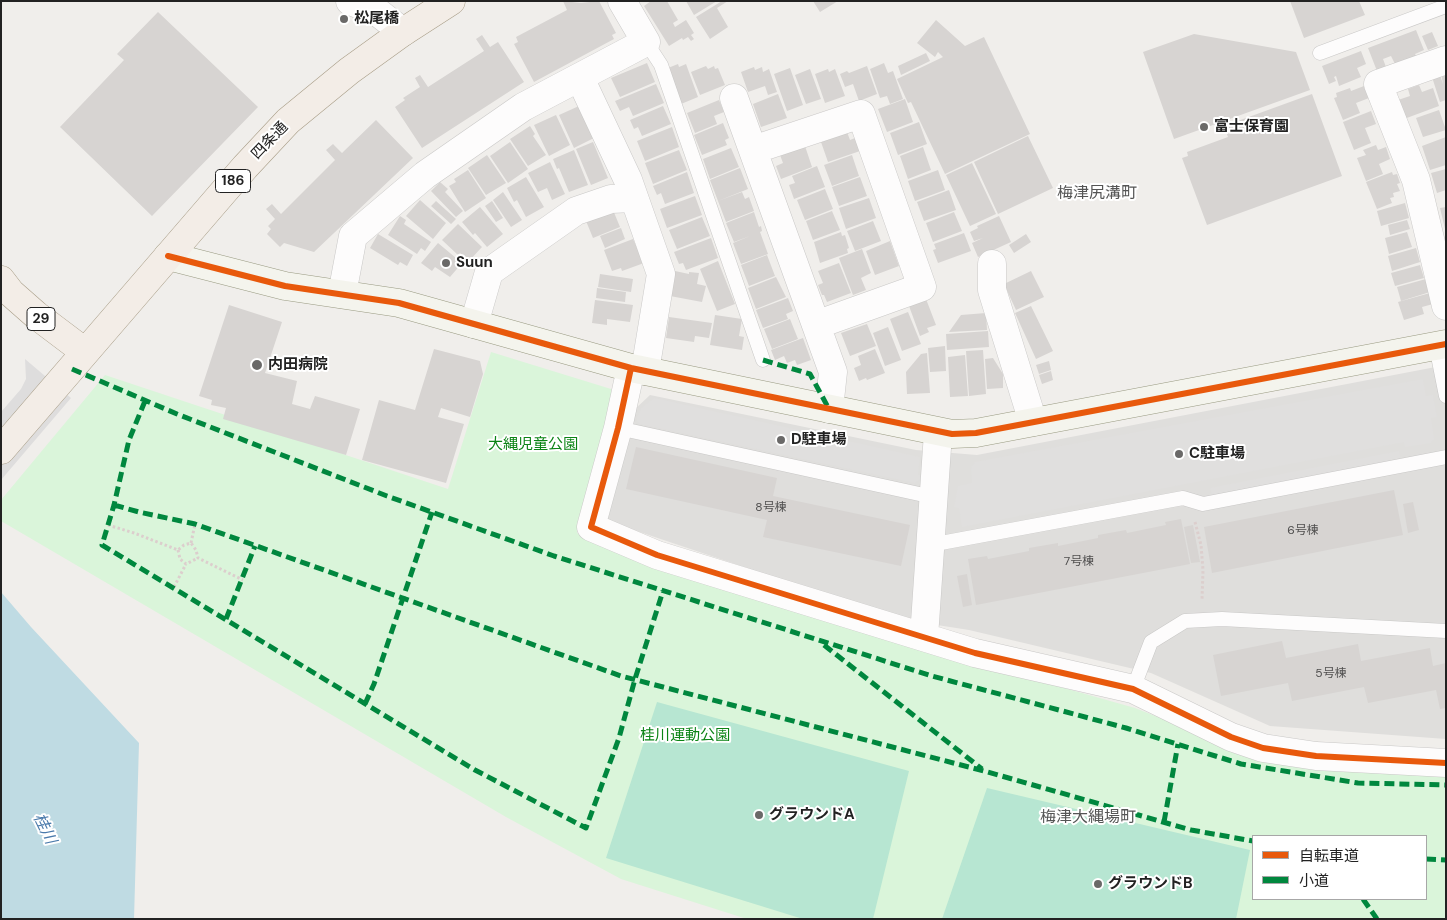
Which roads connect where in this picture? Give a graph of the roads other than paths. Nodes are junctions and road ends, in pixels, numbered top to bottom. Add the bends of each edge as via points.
1 (350, 1) edge
2 (451, 1) edge
3 (622, 1) edge
4 (1446, 6) edge
5 (403, 32) junction
6 (646, 42) junction
7 (1320, 53) dead end
8 (1446, 60) edge
9 (580, 78) junction
10 (734, 98) dead end
11 (753, 150) junction
12 (634, 198) junction
13 (168, 256) junction
14 (992, 264) dead end
15 (1, 280) edge
16 (342, 294) junction
17 (1446, 306) edge
18 (474, 324) junction
19 (816, 325) junction
20 (1441, 345) edge
21 (85, 352) junction
22 (763, 360) dead end
23 (638, 370) junction
24 (1446, 396) edge
25 (830, 409) junction
26 (1033, 422) junction
27 (618, 428) junction
28 (938, 432) junction
29 (1, 450) edge
30 (1446, 457) edge
31 (933, 497) junction
32 (930, 545) junction
33 (1446, 631) edge
34 (924, 636) junction
35 (1133, 689) junction
36 (1446, 763) edge

1 - 5 street via 376,11
2 - 5 main road, 四条通 / 186
3 - 6 street
4 - 7 lane
5 - 13 main road, 四条通 / 186 via 348,71 288,121
6 - 9 street
6 - 22 lane via 661,65
8 - 17 street via 1378,84 1416,180
9 - 12 street
9 - 16 street via 523,107 425,175 353,236
10 - 11 street
11 - 19 street
11 - 19 street via 861,114 922,287
12 - 18 street via 611,199 576,211 489,272
12 - 23 street via 661,274
13 - 16 street via 285,286
13 - 21 main road, 四条通 / 186
14 - 26 street via 992,290
15 - 21 main road, 29 via 36,315
16 - 18 street via 399,303
18 - 23 street
19 - 25 street via 833,372
20 - 24 lane
20 - 26 street
21 - 29 main road, 四条通
23 - 25 street
23 - 27 street
25 - 28 street
26 - 28 street via 976,433
27 - 31 lane
27 - 34 street via 591,527 657,555
28 - 31 street
30 - 32 lane via 1203,504 1183,498
31 - 32 street
32 - 34 street
33 - 35 lane via 1222,619 1184,620 1151,642
34 - 35 street via 984,656
35 - 36 street via 1231,737 1263,748 1316,756

